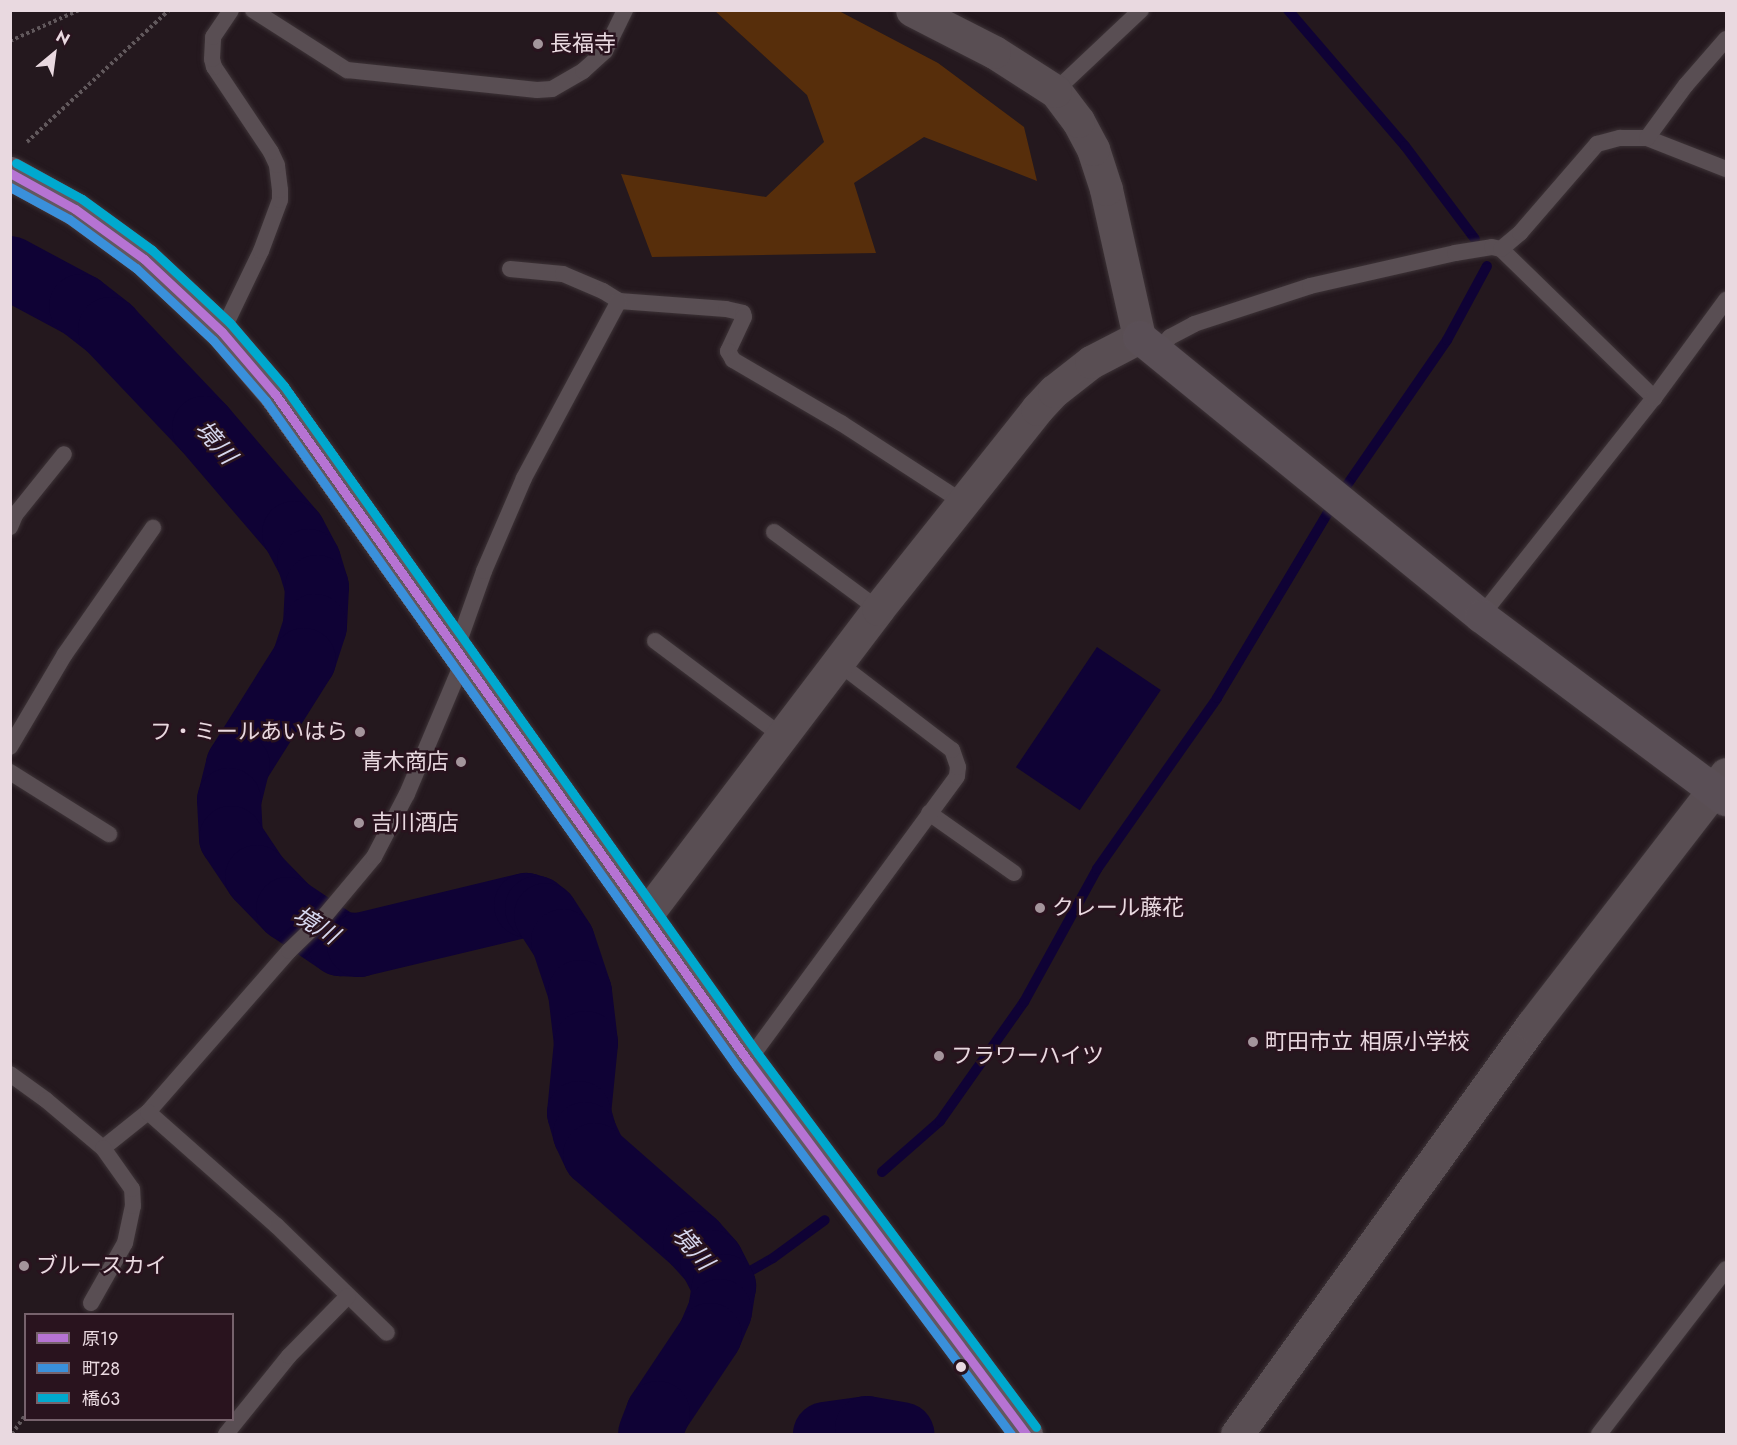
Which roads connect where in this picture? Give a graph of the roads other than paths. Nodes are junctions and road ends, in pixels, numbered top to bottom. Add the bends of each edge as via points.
1 (231, 10) edge
2 (254, 10) edge
3 (625, 10) edge
4 (912, 10) edge
5 (1141, 10) edge
6 (1726, 39) edge
7 (1054, 92) junction
8 (1647, 138) junction
9 (15, 161) edge
10 (1726, 169) edge
11 (1501, 249) junction
12 (510, 269) dead end
13 (1726, 300) edge
14 (619, 301) junction
15 (222, 332) junction
16 (1148, 345) junction
17 (1654, 398) junction
18 (64, 454) dead end
19 (964, 503) junction
20 (10, 527) edge
21 (153, 528) dead end
22 (774, 532) dead end
23 (878, 609) junction
24 (1481, 616) junction
25 (655, 641) dead end
26 (461, 653) junction
27 (837, 662) junction
28 (782, 736) junction
29 (10, 747) edge
30 (10, 772) edge
31 (1722, 788) edge
32 (929, 813) junction
33 (109, 834) dead end
34 (1014, 873) dead end
35 (646, 915) junction
36 (748, 1061) junction
37 (10, 1074) edge
38 (148, 1112) junction
39 (103, 1148) junction
40 (1726, 1269) edge
41 (348, 1296) junction
42 (91, 1303) dead end
43 (387, 1332) dead end
44 (226, 1434) edge
45 (1026, 1434) edge
46 (1237, 1434) edge
47 (1599, 1434) edge

1 - 15 lane via 213,37 214,67 271,152 277,165 280,200 261,251
2 - 3 lane via 347,70 537,90 552,89 583,71 605,51
4 - 7 street via 994,52
5 - 7 lane
6 - 8 lane
7 - 16 street via 1078,121 1093,149
8 - 10 lane
8 - 11 lane via 1620,138 1597,144 1520,233
9 - 15 main road via 144,259
11 - 16 lane via 1455,253 1310,286 1194,324
11 - 17 lane
12 - 14 lane via 563,274
13 - 17 lane
14 - 19 lane via 743,313 728,351 733,360 841,423
14 - 26 lane via 524,478 484,571
15 - 26 main road via 275,394
16 - 19 street via 1091,362 1054,391
16 - 24 street
17 - 24 lane
18 - 20 lane via 15,515
19 - 23 street
21 - 29 lane via 65,654
22 - 23 lane
23 - 27 street
24 - 31 street
25 - 28 lane
26 - 35 main road
26 - 38 lane via 391,827 374,856
27 - 28 street
27 - 32 lane via 952,750 957,776
28 - 35 street
30 - 33 lane
31 - 46 street via 1532,1025
32 - 34 lane
32 - 36 lane
35 - 36 main road
36 - 45 main road
37 - 39 lane
38 - 39 lane
38 - 41 lane via 277,1226
39 - 42 lane via 132,1189 133,1206 125,1243
40 - 47 lane
41 - 43 lane
41 - 44 lane via 289,1356

